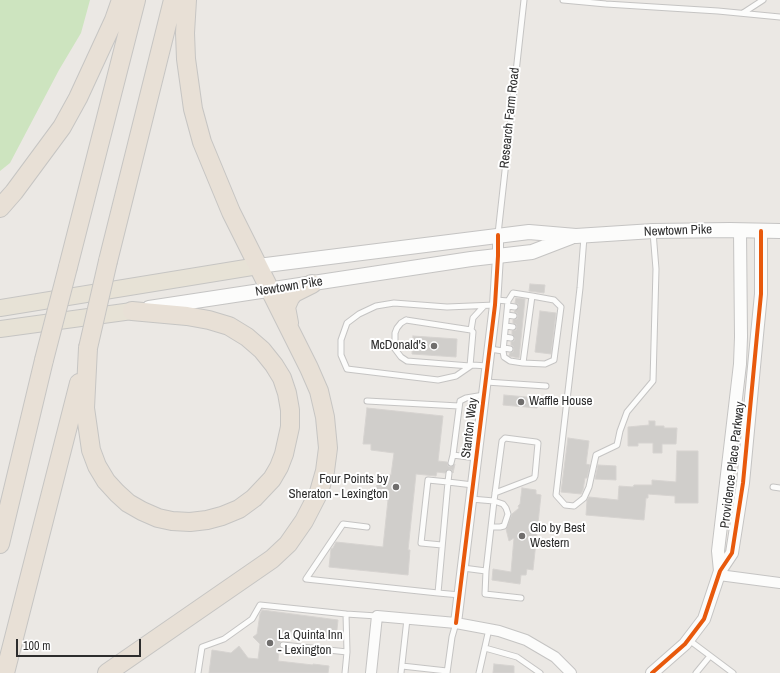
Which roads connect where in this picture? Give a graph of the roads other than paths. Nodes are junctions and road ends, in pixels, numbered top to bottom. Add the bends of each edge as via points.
1 (121, 0) edge
2 (136, 0) edge
3 (173, 0) edge
4 (187, 0) edge
5 (524, 0) edge
6 (563, 0) edge
7 (673, 0) edge
8 (763, 0) edge
9 (673, 8) junction
10 (743, 13) junction
11 (780, 17) edge
12 (0, 208) edge
13 (740, 230) junction
14 (653, 231) junction
15 (761, 231) junction
16 (780, 231) edge
17 (498, 235) junction
18 (580, 236) junction
19 (498, 256) junction
20 (258, 266) junction
21 (312, 284) junction
22 (270, 290) junction
23 (532, 296) junction
24 (495, 302) junction
25 (508, 303) junction
26 (484, 306) junction
27 (515, 307) dead end
28 (0, 308) edge
29 (132, 311) junction
30 (507, 315) junction
31 (514, 316) dead end
32 (506, 326) junction
33 (513, 327) dead end
34 (0, 329) edge
35 (290, 330) junction
36 (471, 330) junction
37 (504, 337) junction
38 (511, 338) dead end
39 (88, 348) junction
40 (490, 349) junction
41 (510, 349) dead end
42 (503, 350) junction
43 (522, 363) junction
44 (470, 366) junction
45 (488, 366) junction
46 (486, 382) junction
47 (546, 386) dead end
48 (484, 395) junction
49 (367, 401) dead end
50 (459, 406) junction
51 (453, 455) junction
52 (476, 458) junction
53 (451, 462) dead end
54 (449, 473) dead end
55 (448, 482) junction
56 (473, 485) junction
57 (774, 488) dead end
58 (780, 488) edge
59 (495, 493) junction
60 (471, 499) junction
61 (494, 501) junction
62 (367, 527) dead end
63 (491, 527) junction
64 (0, 544) edge
65 (442, 545) junction
66 (463, 568) junction
67 (486, 571) junction
68 (720, 573) junction
69 (780, 583) edge
70 (438, 593) junction
71 (460, 595) junction
72 (521, 598) dead end
73 (346, 614) junction
74 (377, 616) junction
75 (407, 619) junction
76 (456, 623) junction
77 (489, 629) junction
78 (688, 640) junction
79 (283, 645) dead end
80 (485, 648) junction
81 (347, 652) junction
82 (710, 656) junction
83 (402, 666) junction
84 (447, 672) edge
85 (5, 673) edge
86 (106, 673) edge
87 (198, 673) edge
88 (345, 673) edge
89 (371, 673) edge
90 (401, 673) edge
91 (479, 673) edge
92 (540, 673) edge
93 (571, 673) edge
94 (652, 673) edge
95 (696, 673) edge
96 (733, 673) edge

1 - 12 highway via 78,98 62,127
2 - 64 highway, bridge
3 - 39 highway, bridge
4 - 20 highway via 186,59 193,109 202,142 231,212
5 - 17 lane, Research Farm Road
6 - 9 lane
7 - 9 lane
8 - 10 lane
9 - 10 lane
10 - 11 lane
13 - 14 main road, Newtown Pike
13 - 15 main road, Newtown Pike
13 - 68 street, Providence Place Parkway via 740,364 718,551
14 - 18 main road, Newtown Pike
14 - 18 lane via 656,269 653,381 627,412 617,445 596,455 589,487 584,498 574,506 565,505 556,495 580,288
15 - 16 main road, Newtown Pike
15 - 68 street, Providence Place Parkway via 761,294 743,483 732,553
17 - 18 main road, Newtown Pike via 529,232
17 - 19 street, Stanton Way
17 - 20 main road, Newtown Pike
18 - 19 main road, Newtown Pike via 532,252
19 - 21 main road, Newtown Pike
19 - 24 street, Stanton Way
20 - 22 highway
20 - 28 highway, Newtown Pike
21 - 22 main road, Newtown Pike
21 - 35 highway via 294,293 288,303 286,314
22 - 29 main road, Newtown Pike
22 - 35 highway
23 - 25 lane via 513,294
23 - 43 lane via 527,308
23 - 43 lane via 554,300 562,307 554,360 545,364
24 - 25 lane
24 - 26 lane
24 - 40 street, Stanton Way
25 - 27 lane
25 - 30 lane
26 - 36 lane via 473,318
26 - 44 lane via 447,307 394,303 376,306 347,322 341,340 341,355 347,369 438,380 456,376
29 - 34 highway, Newtown Pike
29 - 39 highway via 187,316 229,326 247,337 274,365 287,394 290,426 279,467 272,479 254,498 239,509 222,516 190,522 158,518 128,503 106,482 91,450 85,408
30 - 31 lane
30 - 32 lane
32 - 33 lane
32 - 37 lane
35 - 86 highway via 319,391 328,448 319,492 304,521 288,544 272,559
36 - 44 lane via 473,332
36 - 44 lane via 406,320 395,333 397,354 407,361
37 - 38 lane
37 - 42 lane
39 - 85 highway
40 - 42 lane
40 - 45 street, Stanton Way
41 - 42 lane
42 - 43 lane via 504,357
44 - 45 lane
45 - 46 street, Stanton Way
46 - 47 lane
46 - 48 street, Stanton Way
48 - 50 lane via 466,398
48 - 52 street, Stanton Way
49 - 50 lane
50 - 51 lane
51 - 52 lane
51 - 53 lane
52 - 56 street, Stanton Way
54 - 55 lane
55 - 56 lane
55 - 65 lane
55 - 65 lane via 428,480 422,543
56 - 60 street, Stanton Way
57 - 58 lane
59 - 59 lane via 502,441 505,438 538,443 535,476 532,480
59 - 61 lane
60 - 61 lane
60 - 66 street, Stanton Way
61 - 63 lane
61 - 63 lane via 502,504 508,514 504,526
62 - 70 lane via 343,524 306,579
63 - 67 lane
65 - 70 lane
66 - 67 lane
66 - 71 street, Stanton Way
67 - 72 lane via 485,594
68 - 69 street
68 - 78 street, Providence Place Parkway via 704,619
70 - 71 lane
71 - 76 street, Stanton Way
73 - 74 lane
73 - 81 lane
73 - 87 lane via 260,605 252,618 224,639 202,647
74 - 75 street
74 - 89 street
75 - 76 street
75 - 83 lane
76 - 77 street
76 - 84 lane
77 - 80 lane
77 - 93 street via 526,640 555,658
78 - 82 lane
78 - 94 street, Providence Place Parkway
79 - 81 lane
80 - 91 lane
80 - 92 lane via 517,657
81 - 88 lane
82 - 95 lane
82 - 96 lane
83 - 84 lane
83 - 90 lane

